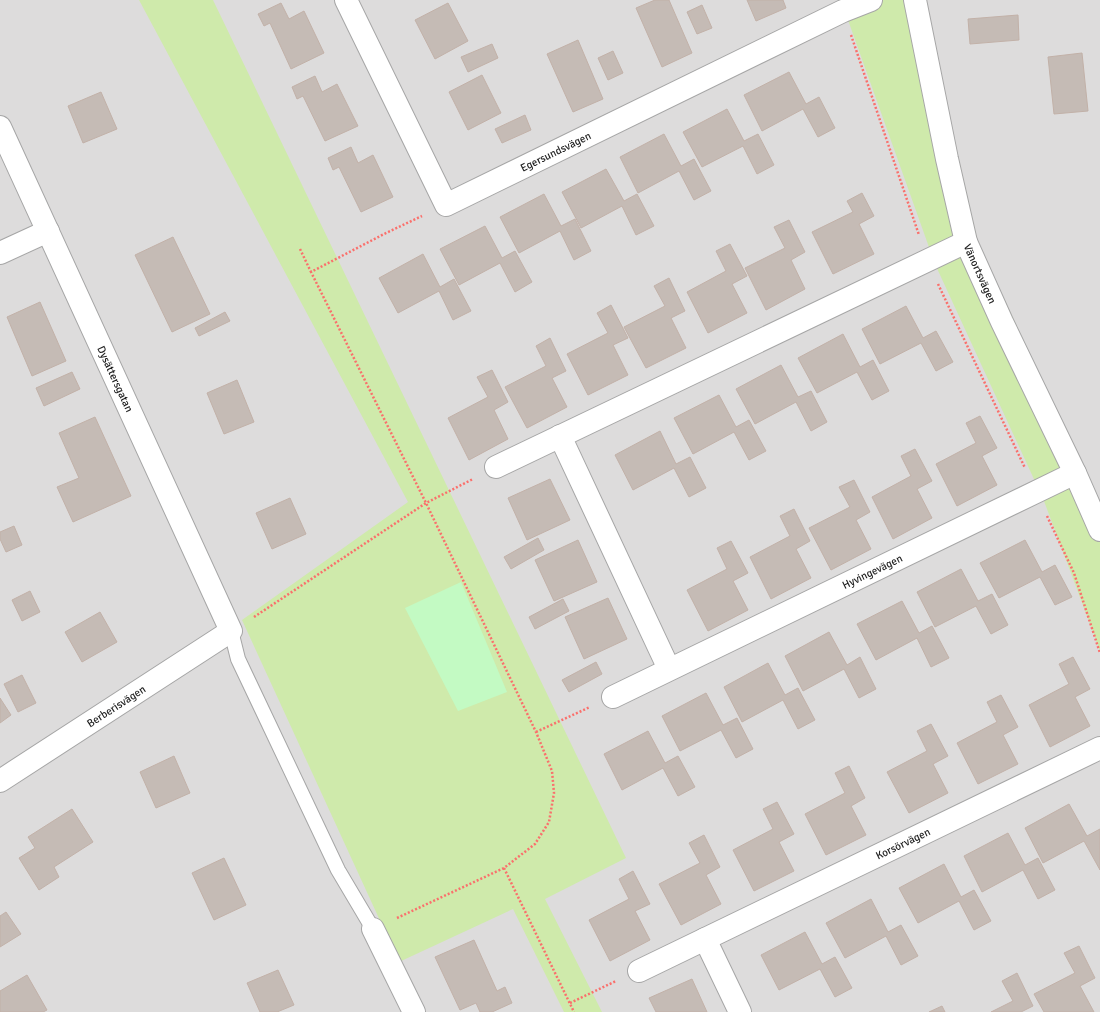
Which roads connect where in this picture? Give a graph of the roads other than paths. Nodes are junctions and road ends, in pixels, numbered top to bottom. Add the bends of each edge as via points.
1 (346, 0) edge
2 (871, 0) edge
3 (915, 0) edge
4 (0, 127) edge
5 (48, 231) junction
6 (966, 242) junction
7 (0, 253) edge
8 (560, 436) junction
9 (496, 467) road end
10 (1075, 473) junction
11 (1100, 530) edge
12 (231, 631) junction
13 (669, 669) junction
14 (613, 697) road end
15 (1100, 748) edge
16 (0, 781) edge
17 (373, 929) joint
18 (705, 939) junction
19 (639, 970) road end
20 (414, 1012) edge
21 (740, 1012) edge

1 - 2 street, Egersundsvägen via 446,205
3 - 6 street, Vänortsvägen
4 - 5 street, Dysättersgatan
5 - 7 street
5 - 12 street, Dysättersgatan
6 - 8 street
6 - 10 street, Vänortsvägen
8 - 9 street
8 - 13 street
10 - 11 street, Vänortsvägen
10 - 13 street, Hyvingevägen
12 - 16 street, Berberisvägen
12 - 17 lane via 238,659 338,870
13 - 14 street, Hyvingevägen
15 - 18 street, Korsörvägen
17 - 20 street
18 - 19 street, Korsörvägen
18 - 21 street

